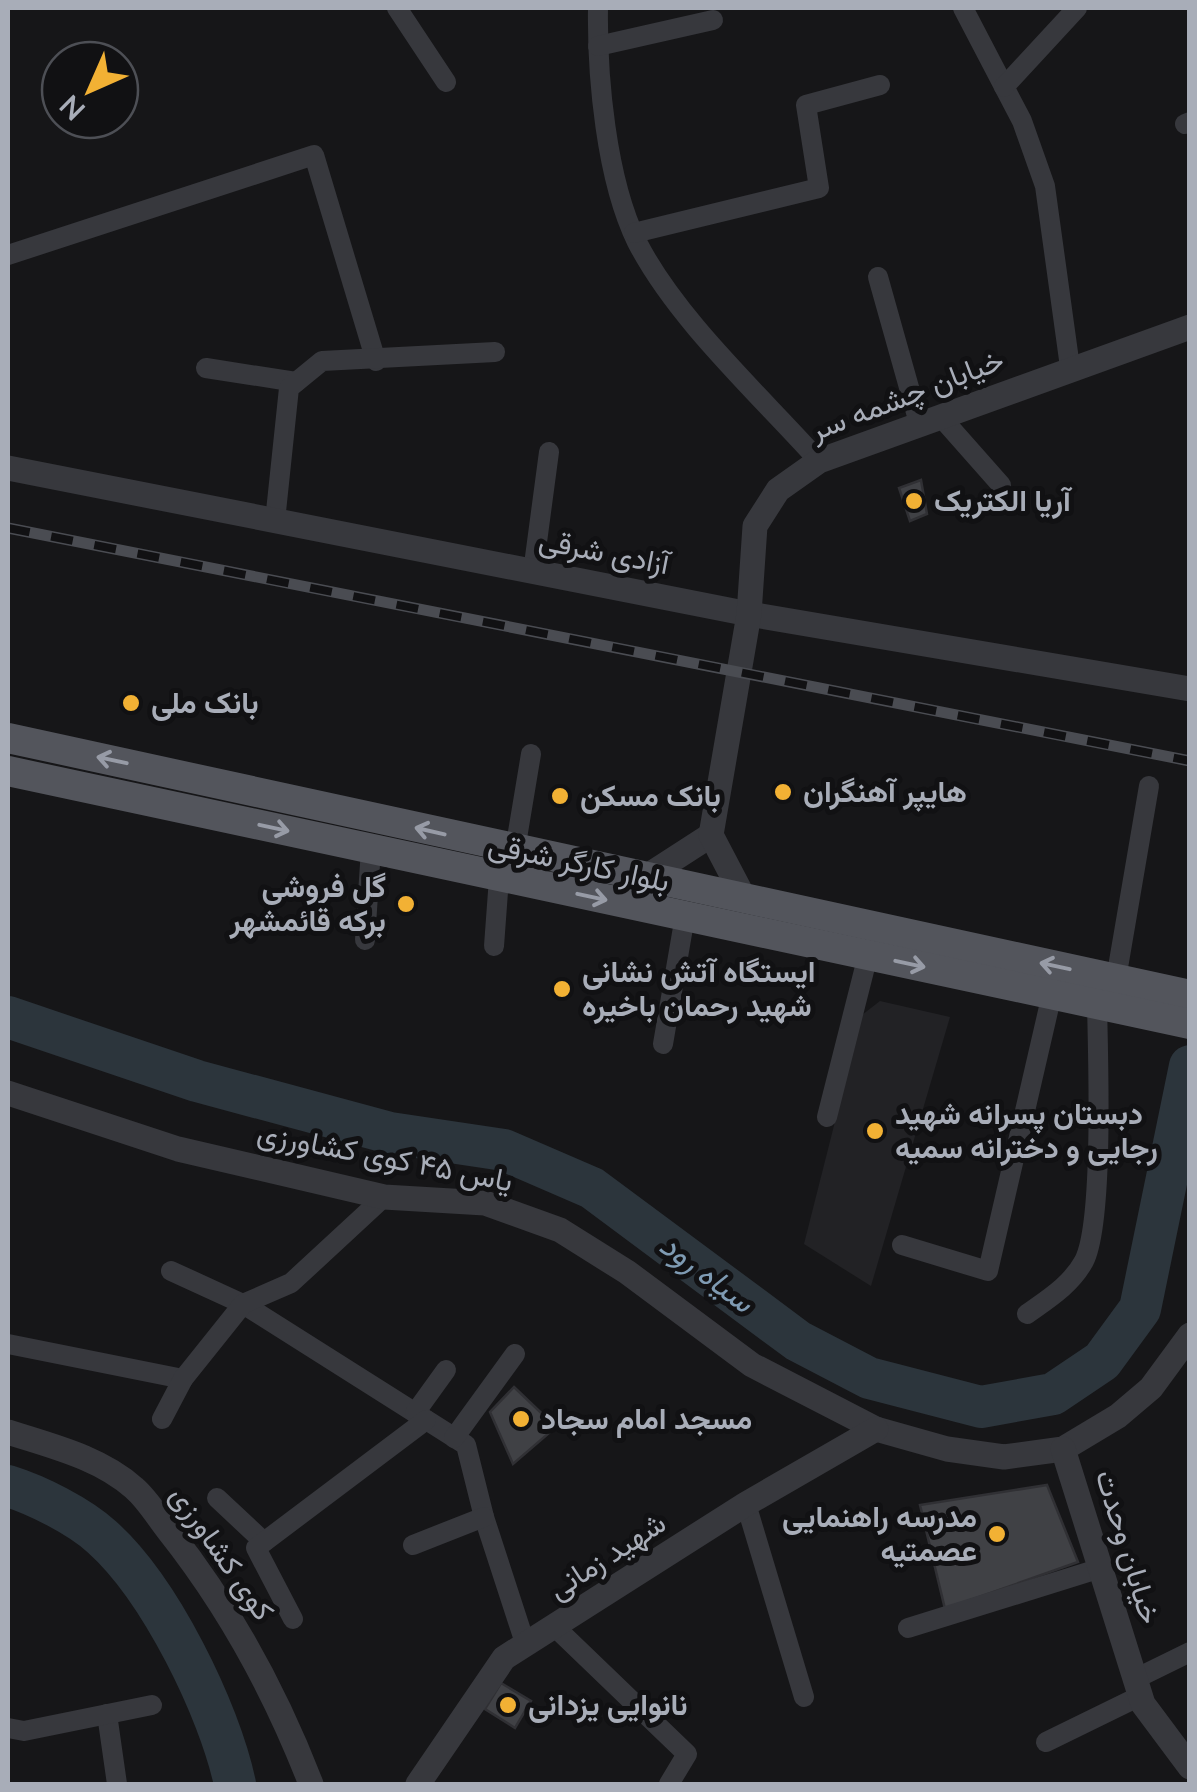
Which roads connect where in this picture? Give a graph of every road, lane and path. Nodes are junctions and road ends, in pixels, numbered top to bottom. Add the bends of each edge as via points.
1 (396, 8) edge
2 (598, 8) edge
3 (963, 8) edge
4 (1078, 8) edge
5 (713, 20) dead end
6 (598, 46) junction
7 (446, 82) dead end
8 (880, 85) dead end
9 (1004, 87) junction
10 (634, 232) junction
11 (10, 250) edge
12 (878, 277) dead end
13 (1190, 328) edge
14 (494, 352) dead end
15 (376, 362) junction
16 (1070, 367) junction
17 (206, 368) dead end
18 (296, 382) junction
19 (929, 419) junction
20 (549, 452) dead end
21 (819, 460) junction
22 (8, 468) edge
23 (1002, 484) dead end
24 (275, 521) junction
25 (533, 572) junction
26 (749, 614) junction
27 (1190, 689) edge
28 (8, 738) edge
29 (531, 754) dead end
30 (8, 771) edge
31 (232, 786) junction
32 (1149, 786) dead end
33 (226, 818) junction
34 (711, 835) junction
35 (371, 848) junction
36 (516, 850) junction
37 (646, 877) junction
38 (499, 878) junction
39 (744, 898) junction
40 (686, 916) junction
41 (365, 940) dead end
42 (494, 946) dead end
43 (868, 955) junction
44 (1116, 979) junction
45 (1052, 994) junction
46 (1190, 995) edge
47 (1149, 1001) junction
48 (1098, 1004) junction
49 (1190, 1024) edge
50 (663, 1044) dead end
51 (8, 1092) edge
52 (826, 1117) dead end
53 (384, 1197) junction
54 (902, 1246) dead end
55 (171, 1271) dead end
56 (243, 1304) junction
57 (1027, 1314) dead end
58 (1190, 1335) edge
59 (8, 1344) edge
60 (515, 1354) dead end
61 (446, 1370) dead end
62 (182, 1379) junction
63 (421, 1417) junction
64 (162, 1419) dead end
65 (876, 1429) junction
66 (8, 1432) edge
67 (454, 1438) junction
68 (1063, 1449) junction
69 (216, 1498) dead end
70 (746, 1504) junction
71 (484, 1518) junction
72 (264, 1542) junction
73 (413, 1545) dead end
74 (1101, 1568) junction
75 (294, 1619) dead end
76 (556, 1628) junction
77 (908, 1628) dead end
78 (525, 1642) junction
79 (1190, 1652) edge
80 (1138, 1688) junction
81 (804, 1697) dead end
82 (152, 1705) dead end
83 (107, 1714) junction
84 (8, 1728) edge
85 (1046, 1742) dead end
86 (1190, 1767) edge
87 (117, 1784) edge
88 (310, 1784) edge
89 (418, 1784) edge
90 (669, 1784) edge

1 - 7 street
2 - 6 street
3 - 9 street
4 - 9 street
5 - 6 street
6 - 10 street via 618,179
8 - 10 street via 806,104 819,188
9 - 16 street via 1045,186
10 - 21 street via 685,311
11 - 15 street via 314,155
12 - 19 street
13 - 16 street, خیابان چشمه سر
14 - 15 street
15 - 18 street via 322,361
16 - 19 street, خیابان چشمه سر
17 - 18 street
18 - 24 street via 289,388
19 - 21 street, خیابان چشمه سر
19 - 23 street
20 - 25 street
21 - 26 street, خیابان چشمه سر via 778,490 754,526
22 - 24 street, آزادی شرقی
24 - 25 street, آزادی شرقی
25 - 26 street, آزادی شرقی
26 - 27 street, آزادی شرقی
26 - 34 street, خیابان چشمه سر
31 -> 28 main road, بلوار کارگر شرقی
29 - 36 street
30 - 33 main road, بلوار کارگر شرقی
31 - 33 main road
36 -> 31 main road, بلوار کارگر شرقی
32 - 44 street
33 -> 35 main road, بلوار کارگر شرقی
34 - 37 street
34 - 39 street
35 - 38 main road, بلوار کارگر شرقی
35 - 41 street
36 - 37 main road, بلوار کارگر شرقی
37 - 39 main road, بلوار کارگر شرقی
38 -> 40 main road, بلوار کارگر شرقی
38 - 42 street
44 -> 39 main road, بلوار کارگر شرقی
40 - 43 main road, بلوار کارگر شرقی
40 - 50 street
43 -> 45 main road, بلوار کارگر شرقی
43 - 52 street
44 - 47 main road, بلوار کارگر شرقی
45 - 48 main road, بلوار کارگر شرقی
45 - 54 street via 988,1271
46 - 47 main road
47 - 48 main road, بلوار کارگر شرقی
47 - 49 main road
48 - 57 street via 1094,1210 1085,1260 1062,1289
51 - 53 street, یاس ۴۵ کوی کشاورزی via 178,1149
53 - 56 street via 291,1283
53 - 65 street, یاس ۴۵ کوی کشاورزی via 486,1203 560,1230 752,1365
55 - 56 street
56 - 62 street
56 - 63 street
58 - 68 street, یاس ۴۵ کوی کشاورزی via 1151,1388
59 - 62 street
60 - 67 street
61 - 63 street
62 - 64 street
63 - 67 street
63 - 72 street
65 - 68 street, یاس ۴۵ کوی کشاورزی via 1004,1457
65 - 70 street, شهید زمانی
66 - 88 street, کوی کشاورزی via 104,1466 136,1489 202,1572 252,1653
67 - 71 street via 466,1446
68 - 74 street, خیابان وحدت
69 - 72 street
70 - 76 street, شهید زمانی
70 - 81 street
71 - 73 street
71 - 78 street
72 - 75 street via 256,1548
74 - 77 street
74 - 80 street, خیابان وحدت
76 - 78 street, شهید زمانی
76 - 90 street via 687,1754
78 - 89 street, شهید زمانی via 504,1658
79 - 80 street
80 - 85 street
80 - 86 street, خیابان وحدت
82 - 83 street
83 - 84 street via 24,1731
83 - 87 street

